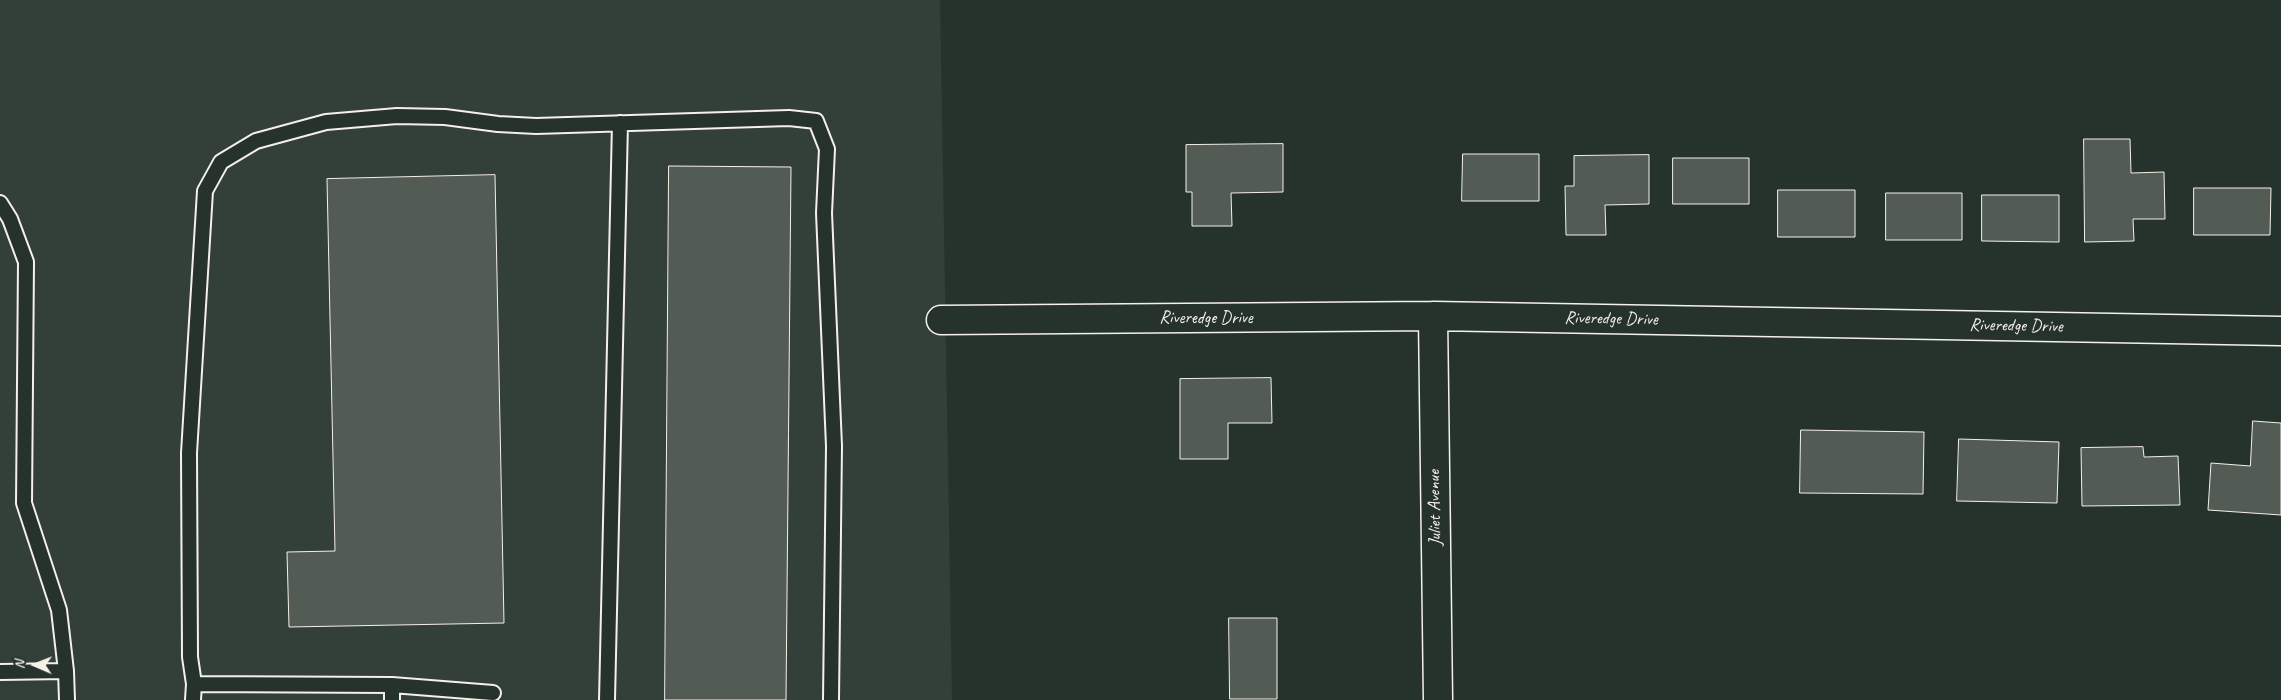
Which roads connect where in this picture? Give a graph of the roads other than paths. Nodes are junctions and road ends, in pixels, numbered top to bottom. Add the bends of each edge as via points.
1 (620, 123) junction
2 (0, 203) edge
3 (1433, 316) junction
4 (941, 320) dead end
5 (2281, 331) edge
6 (66, 671) junction
7 (0, 672) edge
8 (194, 684) junction
9 (392, 685) junction
10 (493, 693) dead end
11 (67, 700) edge
12 (193, 700) edge
13 (392, 700) edge
14 (607, 700) edge
15 (830, 700) edge
16 (1438, 700) edge

1 - 8 lane via 536,126 397,116 326,122 256,141 221,162 205,190 189,453 190,657
1 - 14 lane
1 - 15 lane via 789,118 816,121 827,149 824,213 834,446
2 - 6 lane via 10,219 26,262 24,503 59,610
3 - 4 street, Riveredge Drive
3 - 5 street, Riveredge Drive
3 - 16 street, Juliet Avenue
6 - 7 lane
6 - 11 lane
8 - 9 lane
8 - 12 lane
9 - 10 lane
9 - 13 lane

